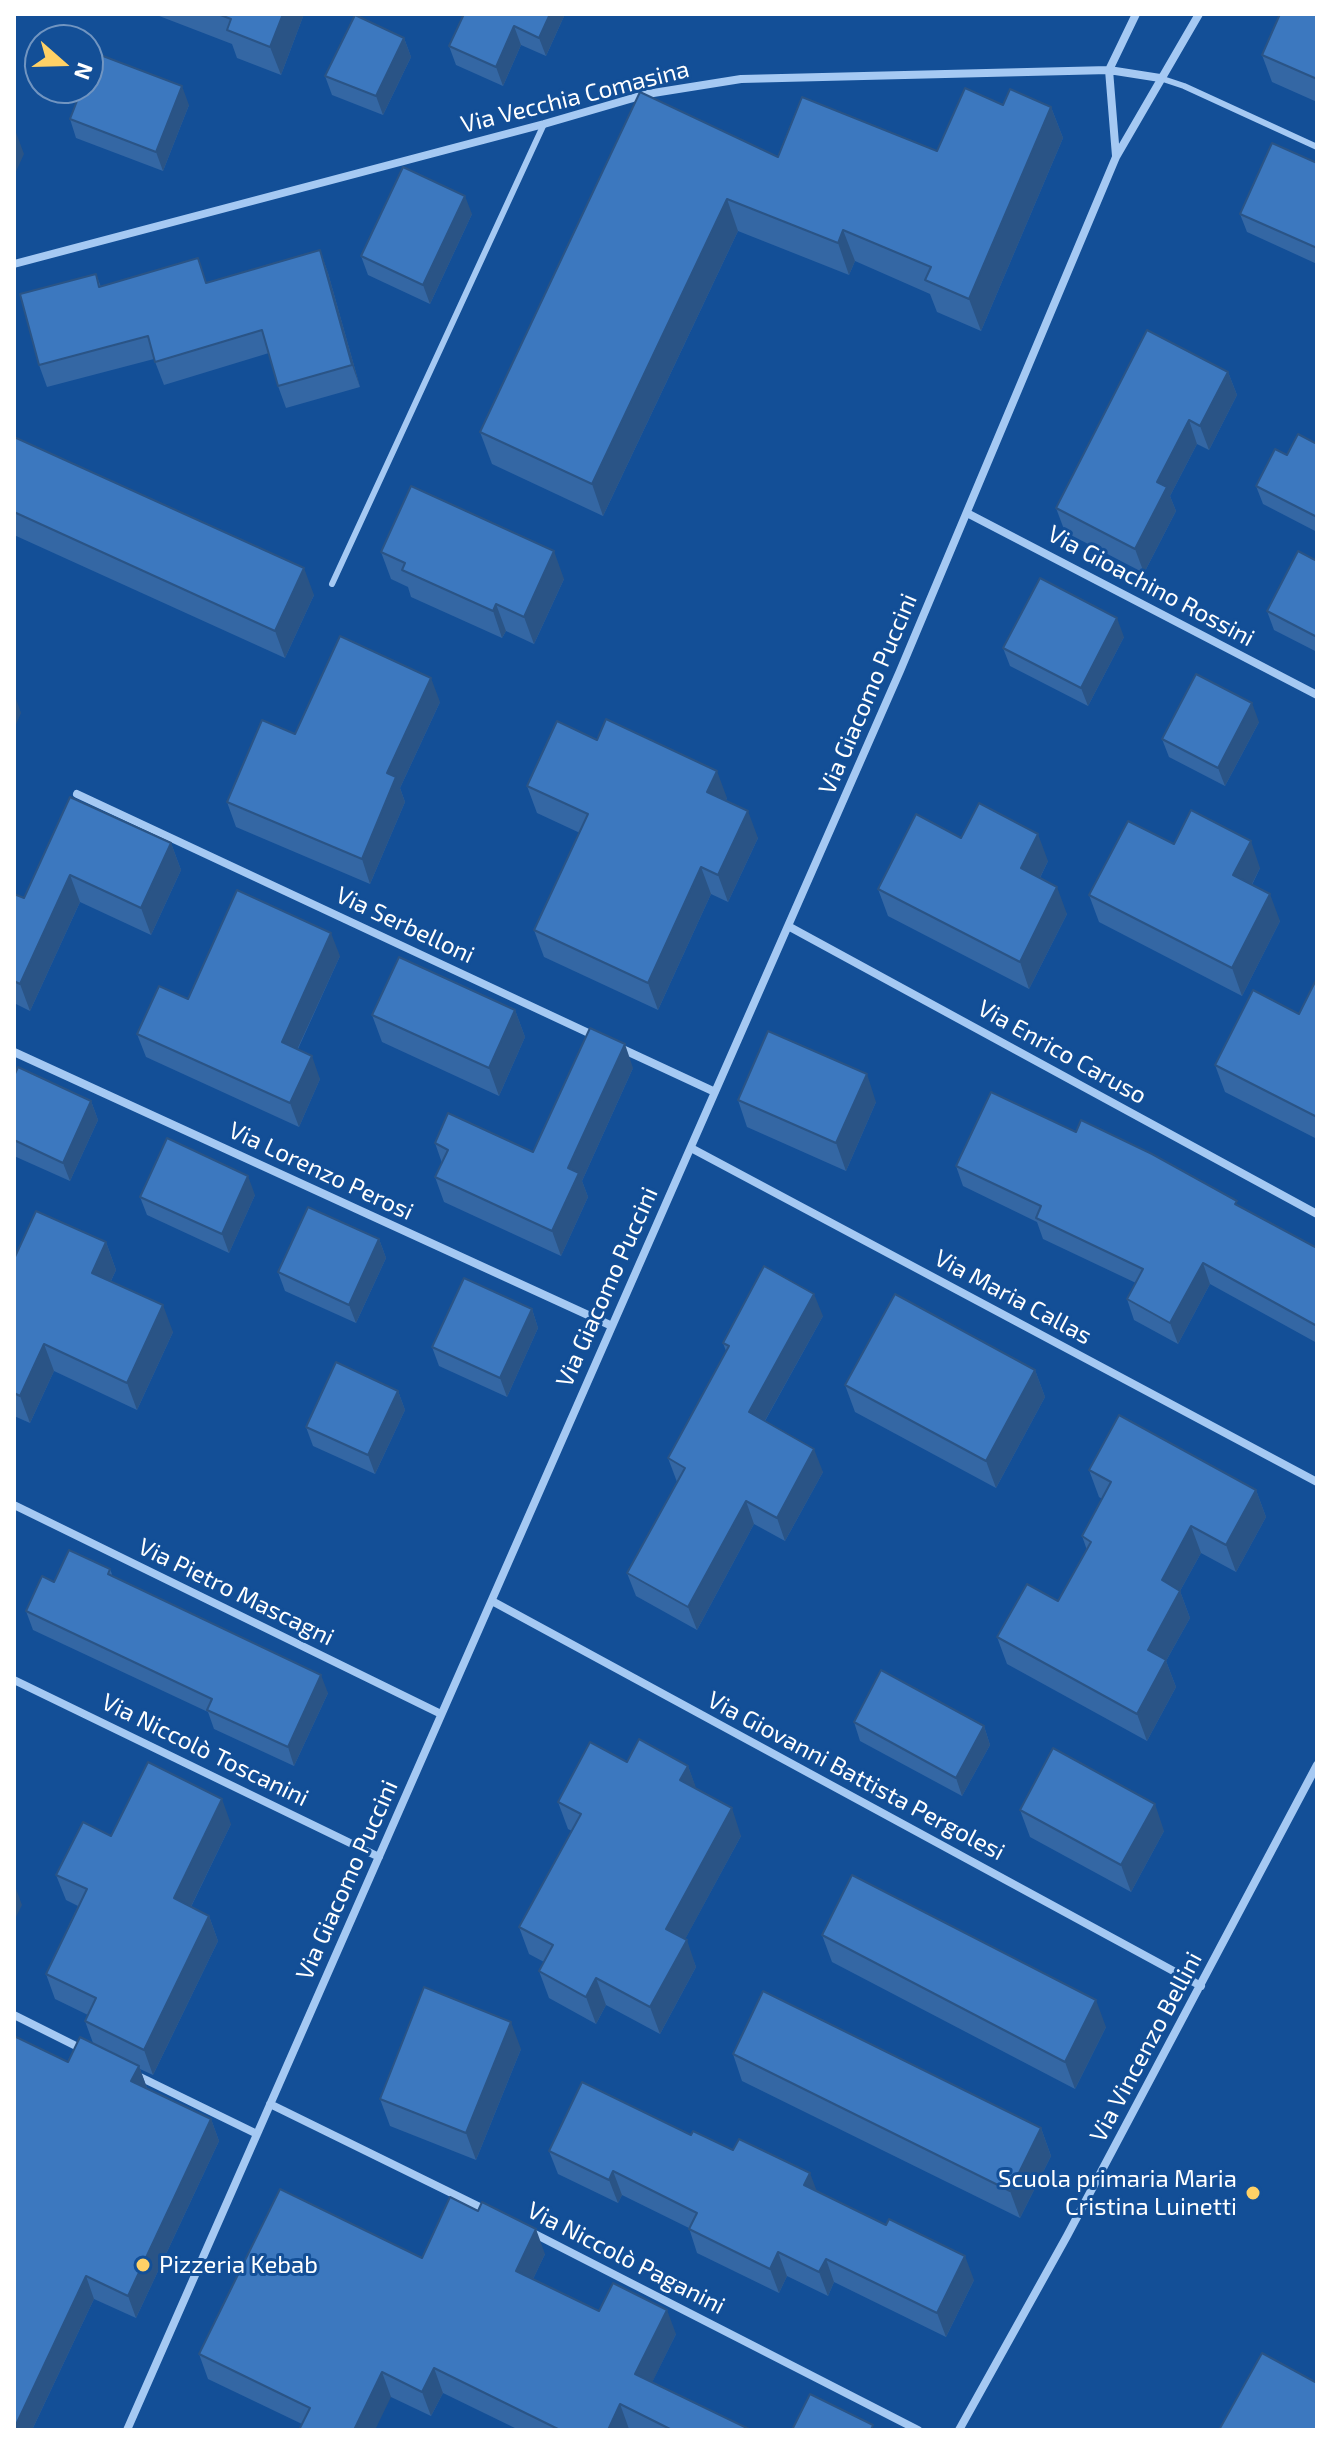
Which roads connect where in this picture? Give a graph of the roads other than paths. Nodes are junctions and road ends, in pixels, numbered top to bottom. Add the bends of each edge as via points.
1 (1136, 14) edge
2 (1199, 14) edge
3 (1109, 70) junction
4 (1160, 78) junction
5 (544, 124) junction
6 (1317, 147) edge
7 (1116, 157) junction
8 (14, 264) edge
9 (967, 513) junction
10 (332, 584) dead end
11 (1317, 695) edge
12 (77, 794) dead end
13 (788, 926) junction
14 (599, 1038) edge
15 (614, 1045) edge
16 (14, 1052) edge
17 (715, 1092) junction
18 (691, 1148) junction
19 (1317, 1214) edge
20 (612, 1326) junction
21 (1317, 1482) edge
22 (14, 1505) edge
23 (492, 1601) junction
24 (14, 1680) edge
25 (441, 1714) junction
26 (1317, 1765) edge
27 (379, 1857) junction
28 (1201, 1986) junction
29 (14, 2015) edge
30 (100, 2057) edge
31 (128, 2071) edge
32 (270, 2104) junction
33 (257, 2134) junction
34 (502, 2218) edge
35 (516, 2225) edge
36 (127, 2430) edge
37 (918, 2430) edge
38 (959, 2430) edge

1 - 3 street
2 - 4 street, Via Giacomo Puccini
3 - 4 street, Via Vecchia Comasina
3 - 5 street, Via Vecchia Comasina via 741,79 647,94
3 - 7 street, Via Giacomo Puccini
4 - 6 lane
4 - 7 street, Via Giacomo Puccini
5 - 8 street, Via Vecchia Comasina
5 - 10 lane
7 - 9 street, Via Giacomo Puccini
9 - 11 street, Via Gioachino Rossini
9 - 13 street, Via Giacomo Puccini
12 - 14 street, Via Serbelloni
13 - 17 street, Via Giacomo Puccini
13 - 19 street, Via Enrico Caruso
15 - 17 street
16 - 20 street, Via Lorenzo Perosi
17 - 18 street, Via Giacomo Puccini
18 - 20 street, Via Giacomo Puccini
18 - 21 street, Via Maria Callas
20 - 23 street, Via Giacomo Puccini
22 - 25 street, Via Pietro Mascagni
23 - 25 street, Via Giacomo Puccini
23 - 28 street, Via Giovanni Battista Pergolesi
24 - 27 street, Via Niccolò Toscanini
25 - 27 street, Via Giacomo Puccini
26 - 28 street, Via Vincenzo Bellini
27 - 32 street, Via Giacomo Puccini
28 - 38 street, Via Vincenzo Bellini
29 - 30 street
31 - 33 street
32 - 33 street, Via Giacomo Puccini
32 - 34 street, Via Niccolò Paganini
33 - 36 street, Via Giacomo Puccini
35 - 37 street, Via Niccolò Paganini

